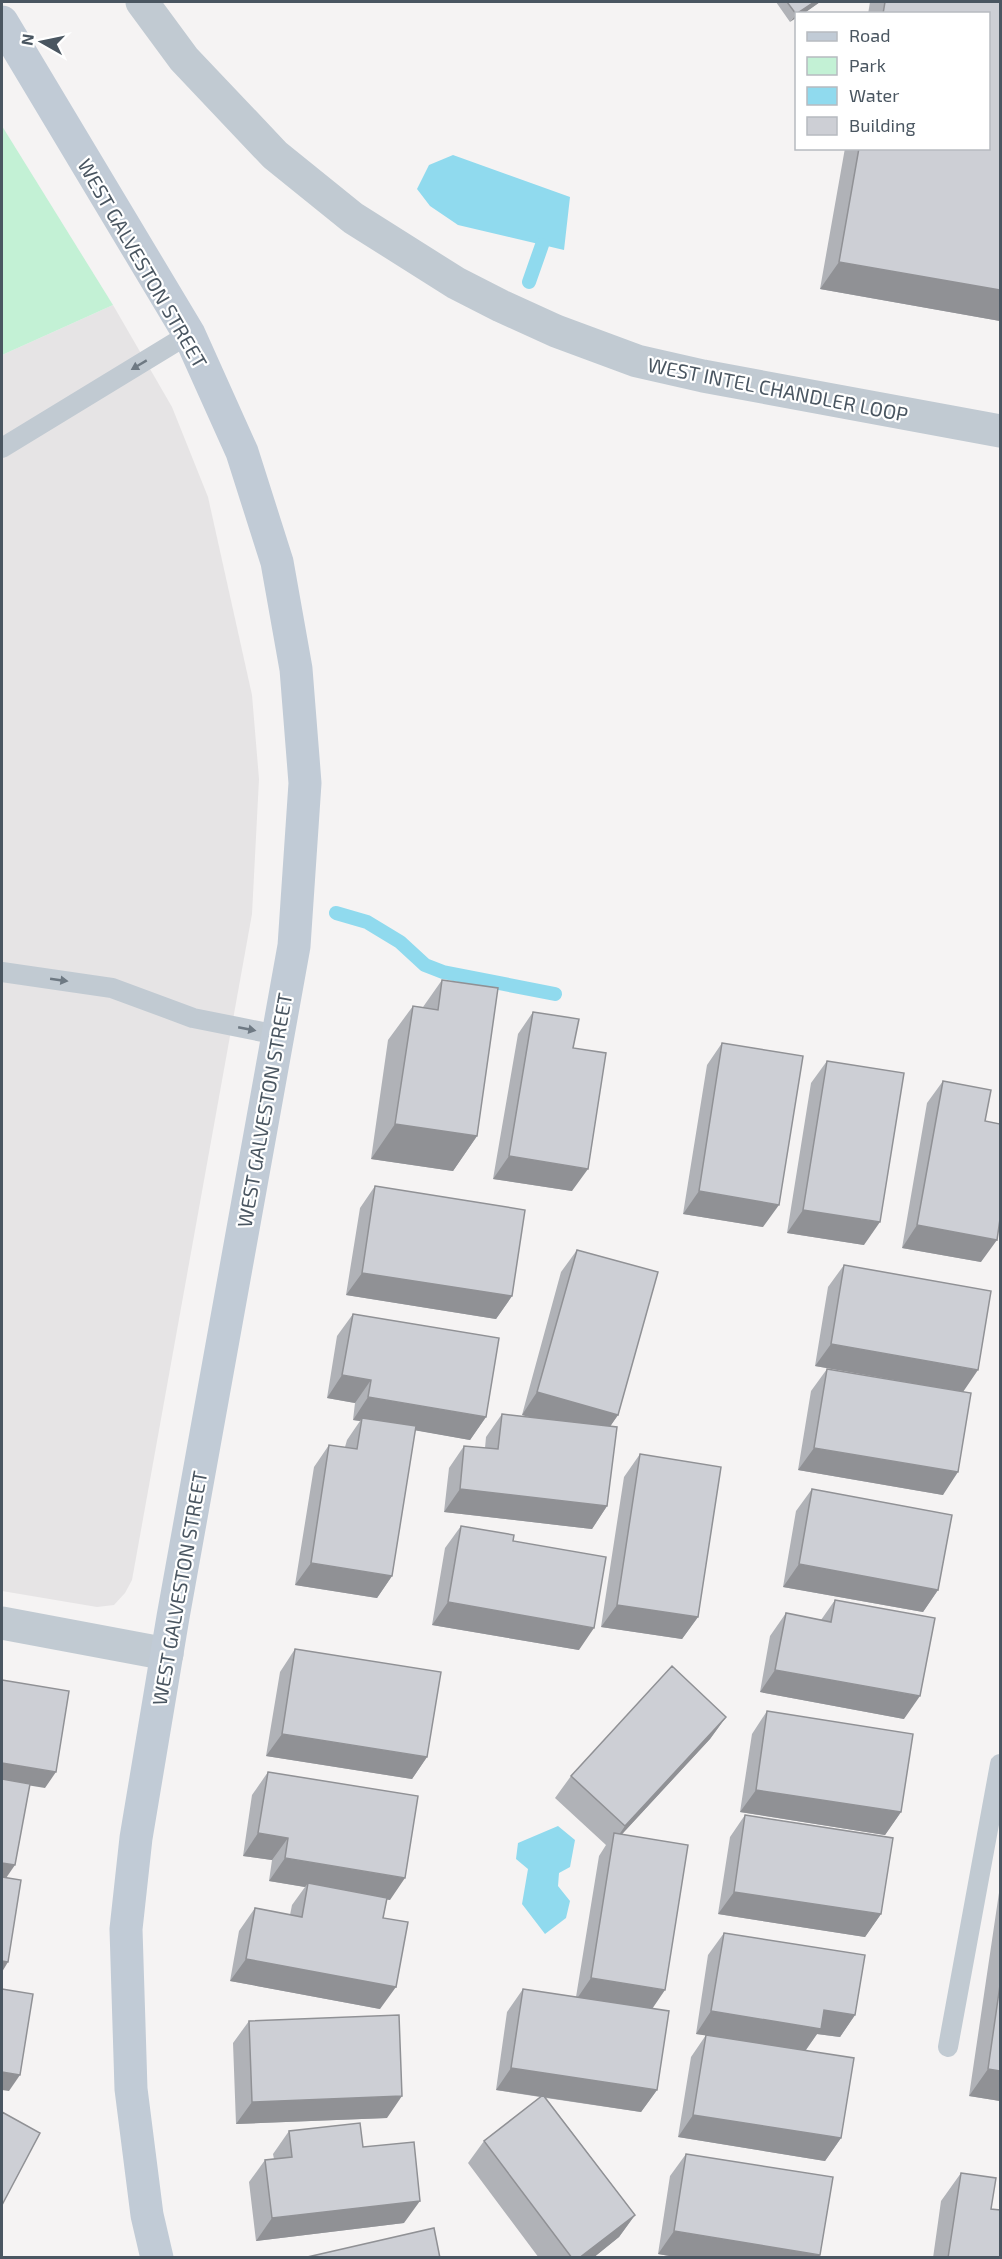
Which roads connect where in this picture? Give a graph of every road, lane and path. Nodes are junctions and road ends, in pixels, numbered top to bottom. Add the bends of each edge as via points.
1 (142, 2) edge
2 (2, 22) edge
3 (189, 334) junction
4 (1000, 431) edge
5 (2, 448) edge
6 (2, 972) edge
7 (278, 1035) junction
8 (2, 1623) edge
9 (167, 1654) junction
10 (1000, 1764) edge
11 (948, 2047) dead end
12 (157, 2258) edge

1 - 4 street, WEST INTEL CHANDLER LOOP via 184,59 274,155 352,218 456,283 501,306 637,361 713,379
2 - 3 street, WEST GALVESTON STREET
3 -> 5 lane
3 - 7 street, WEST GALVESTON STREET via 246,463 277,562 296,669 305,783 294,946
6 -> 7 lane via 112,988 193,1018
7 - 9 street, WEST GALVESTON STREET
8 - 9 street
9 - 12 street, WEST GALVESTON STREET via 136,1838 126,1929 131,2089 147,2215
10 - 11 lane

